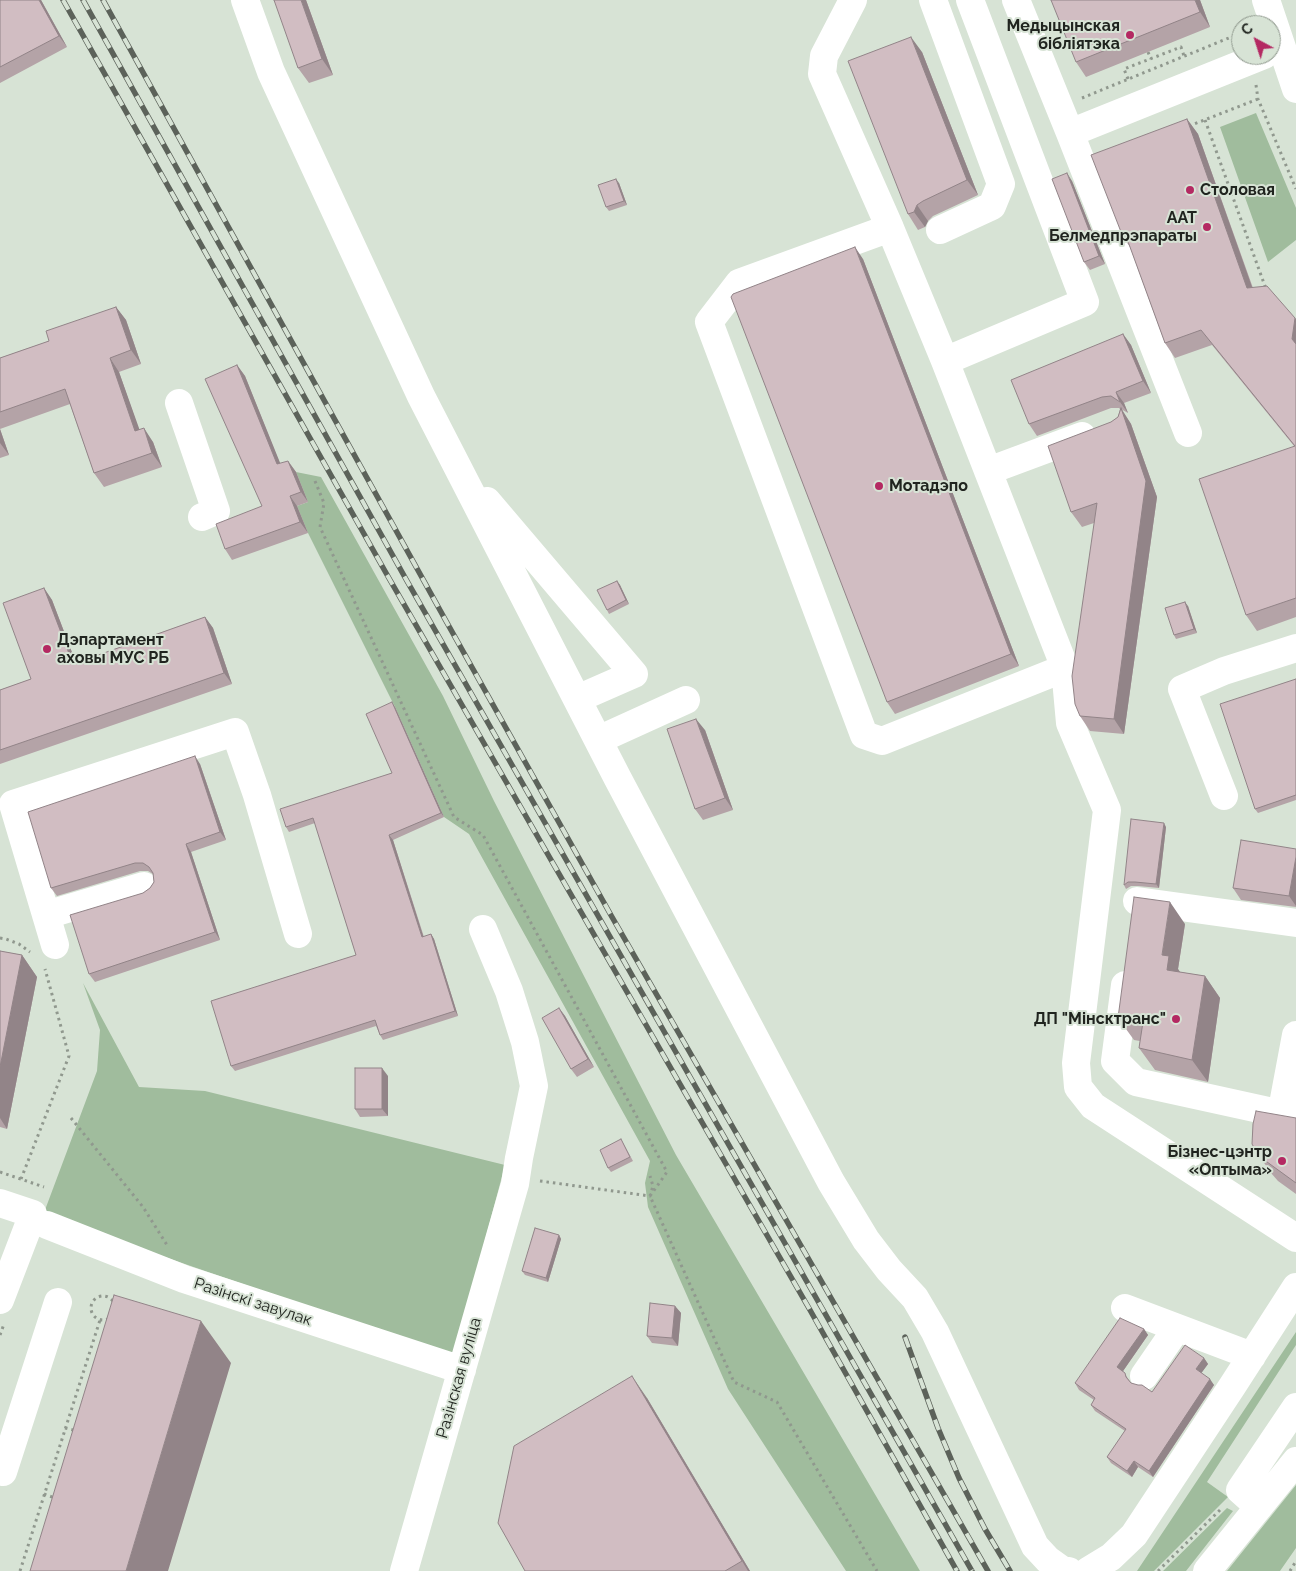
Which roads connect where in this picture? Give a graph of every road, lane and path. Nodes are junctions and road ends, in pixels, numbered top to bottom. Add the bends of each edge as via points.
1 (245, 0) edge
2 (853, 0) edge
3 (934, 0) edge
4 (970, 0) edge
5 (1016, 0) edge
6 (1266, 0) edge
7 (1270, 15) edge
8 (1231, 38) edge
9 (1148, 52) edge
10 (1184, 56) junction
11 (1281, 56) edge
12 (1151, 59) junction
13 (1238, 65) edge
14 (1128, 79) junction
15 (1296, 90) edge
16 (1059, 107) junction
17 (1204, 120) junction
18 (1186, 127) edge
19 (1070, 133) junction
20 (1296, 189) edge
21 (890, 228) junction
22 (940, 230) dead end
23 (1268, 293) edge
24 (944, 361) junction
25 (179, 403) dead end
26 (1106, 427) edge
27 (1188, 433) dead end
28 (457, 465) junction
29 (988, 471) junction
30 (315, 481) dead end
31 (202, 517) dead end
32 (1296, 648) edge
33 (1065, 668) junction
34 (577, 699) junction
35 (686, 700) dead end
36 (598, 740) junction
37 (1224, 796) dead end
38 (144, 886) dead end
39 (46, 915) junction
40 (1296, 923) edge
41 (483, 929) dead end
42 (1132, 929) edge
43 (298, 934) dead end
44 (0, 938) edge
45 (44, 954) junction
46 (1128, 957) edge
47 (1296, 1034) edge
48 (1288, 1116) edge
49 (71, 1118) dead end
50 (0, 1172) edge
51 (650, 1176) dead end
52 (21, 1179) junction
53 (515, 1184) junction
54 (44, 1186) dead end
55 (650, 1196) junction
56 (0, 1203) edge
57 (40, 1219) junction
58 (1296, 1238) edge
59 (184, 1279) junction
60 (1296, 1287) edge
61 (0, 1300) edge
62 (58, 1302) dead end
63 (1125, 1308) dead end
64 (100, 1320) junction
65 (1176, 1328) junction
66 (1252, 1356) junction
67 (462, 1370) junction
68 (1144, 1376) dead end
69 (1296, 1408) edge
70 (65, 1428) junction
71 (84, 1434) edge
72 (1296, 1462) edge
73 (1, 1475) edge
74 (44, 1494) junction
75 (1250, 1498) junction
76 (63, 1500) edge
77 (1296, 1561) edge
78 (20, 1571) edge
79 (404, 1571) edge
80 (877, 1571) edge
81 (1069, 1571) edge
82 (1088, 1571) edge
83 (1158, 1571) edge
84 (1207, 1571) edge
85 (1290, 1571) edge

1 - 28 street via 272,72 417,387
2 - 21 street via 824,56 822,74
3 - 22 street via 1001,184 992,206
4 - 24 street via 1085,302
5 - 16 street
6 - 7 street
8 - 10 path
9 - 12 path
10 - 12 path via 1181,47
10 - 14 path
11 - 15 street
12 - 14 path via 1124,69
13 - 19 street
14 - 16 path
16 - 19 street
17 - 18 path
17 - 20 path via 1258,99
17 - 23 path
19 - 27 street
21 - 24 street
21 - 33 street via 739,283 709,322 864,735 882,741
24 - 29 street
25 - 31 street via 216,511
26 - 29 street
28 - 34 street
28 - 34 street via 634,674
29 - 33 street
30 - 55 path via 324,503 320,527 454,817 483,835 667,1172
32 - 37 street via 1224,671 1182,689
33 - 58 street via 1070,723 1107,810 1076,1062 1078,1087 1093,1106
34 - 36 street
35 - 36 street
36 - 81 street via 831,1182 866,1240 915,1298 935,1332 1035,1546 1048,1560
38 - 39 street
39 - 43 street via 13,804 235,732
39 - 45 street
40 - 42 street via 1136,901
41 - 53 street, Разінская вуліца via 526,1042 534,1086
44 - 45 path
45 - 52 path via 69,1056
46 - 48 street via 1115,1061 1136,1082
47 - 48 street
49 - 59 path via 143,1207 166,1242
50 - 52 path
51 - 55 path via 653,1186
52 - 54 path
53 - 55 path via 535,1180
53 - 67 street, Разінская вуліца
55 - 80 path via 734,1382 777,1402
56 - 57 street, Разінскі завулак
57 - 59 street, Разінскі завулак
57 - 61 street
59 - 67 street, Разінскі завулак
60 - 66 street
62 - 73 street
63 - 65 street
64 - 64 path via 111,1316 115,1309 107,1296 99,1296 91,1304 92,1312
64 - 70 path
65 - 66 street
65 - 68 street
66 - 82 street via 1134,1535 1111,1557
67 - 79 street, Разінская вуліца
69 - 75 street
70 - 71 path
70 - 74 path
72 - 75 street
74 - 76 path
74 - 78 path
75 - 83 path
75 - 84 street
77 - 85 path

